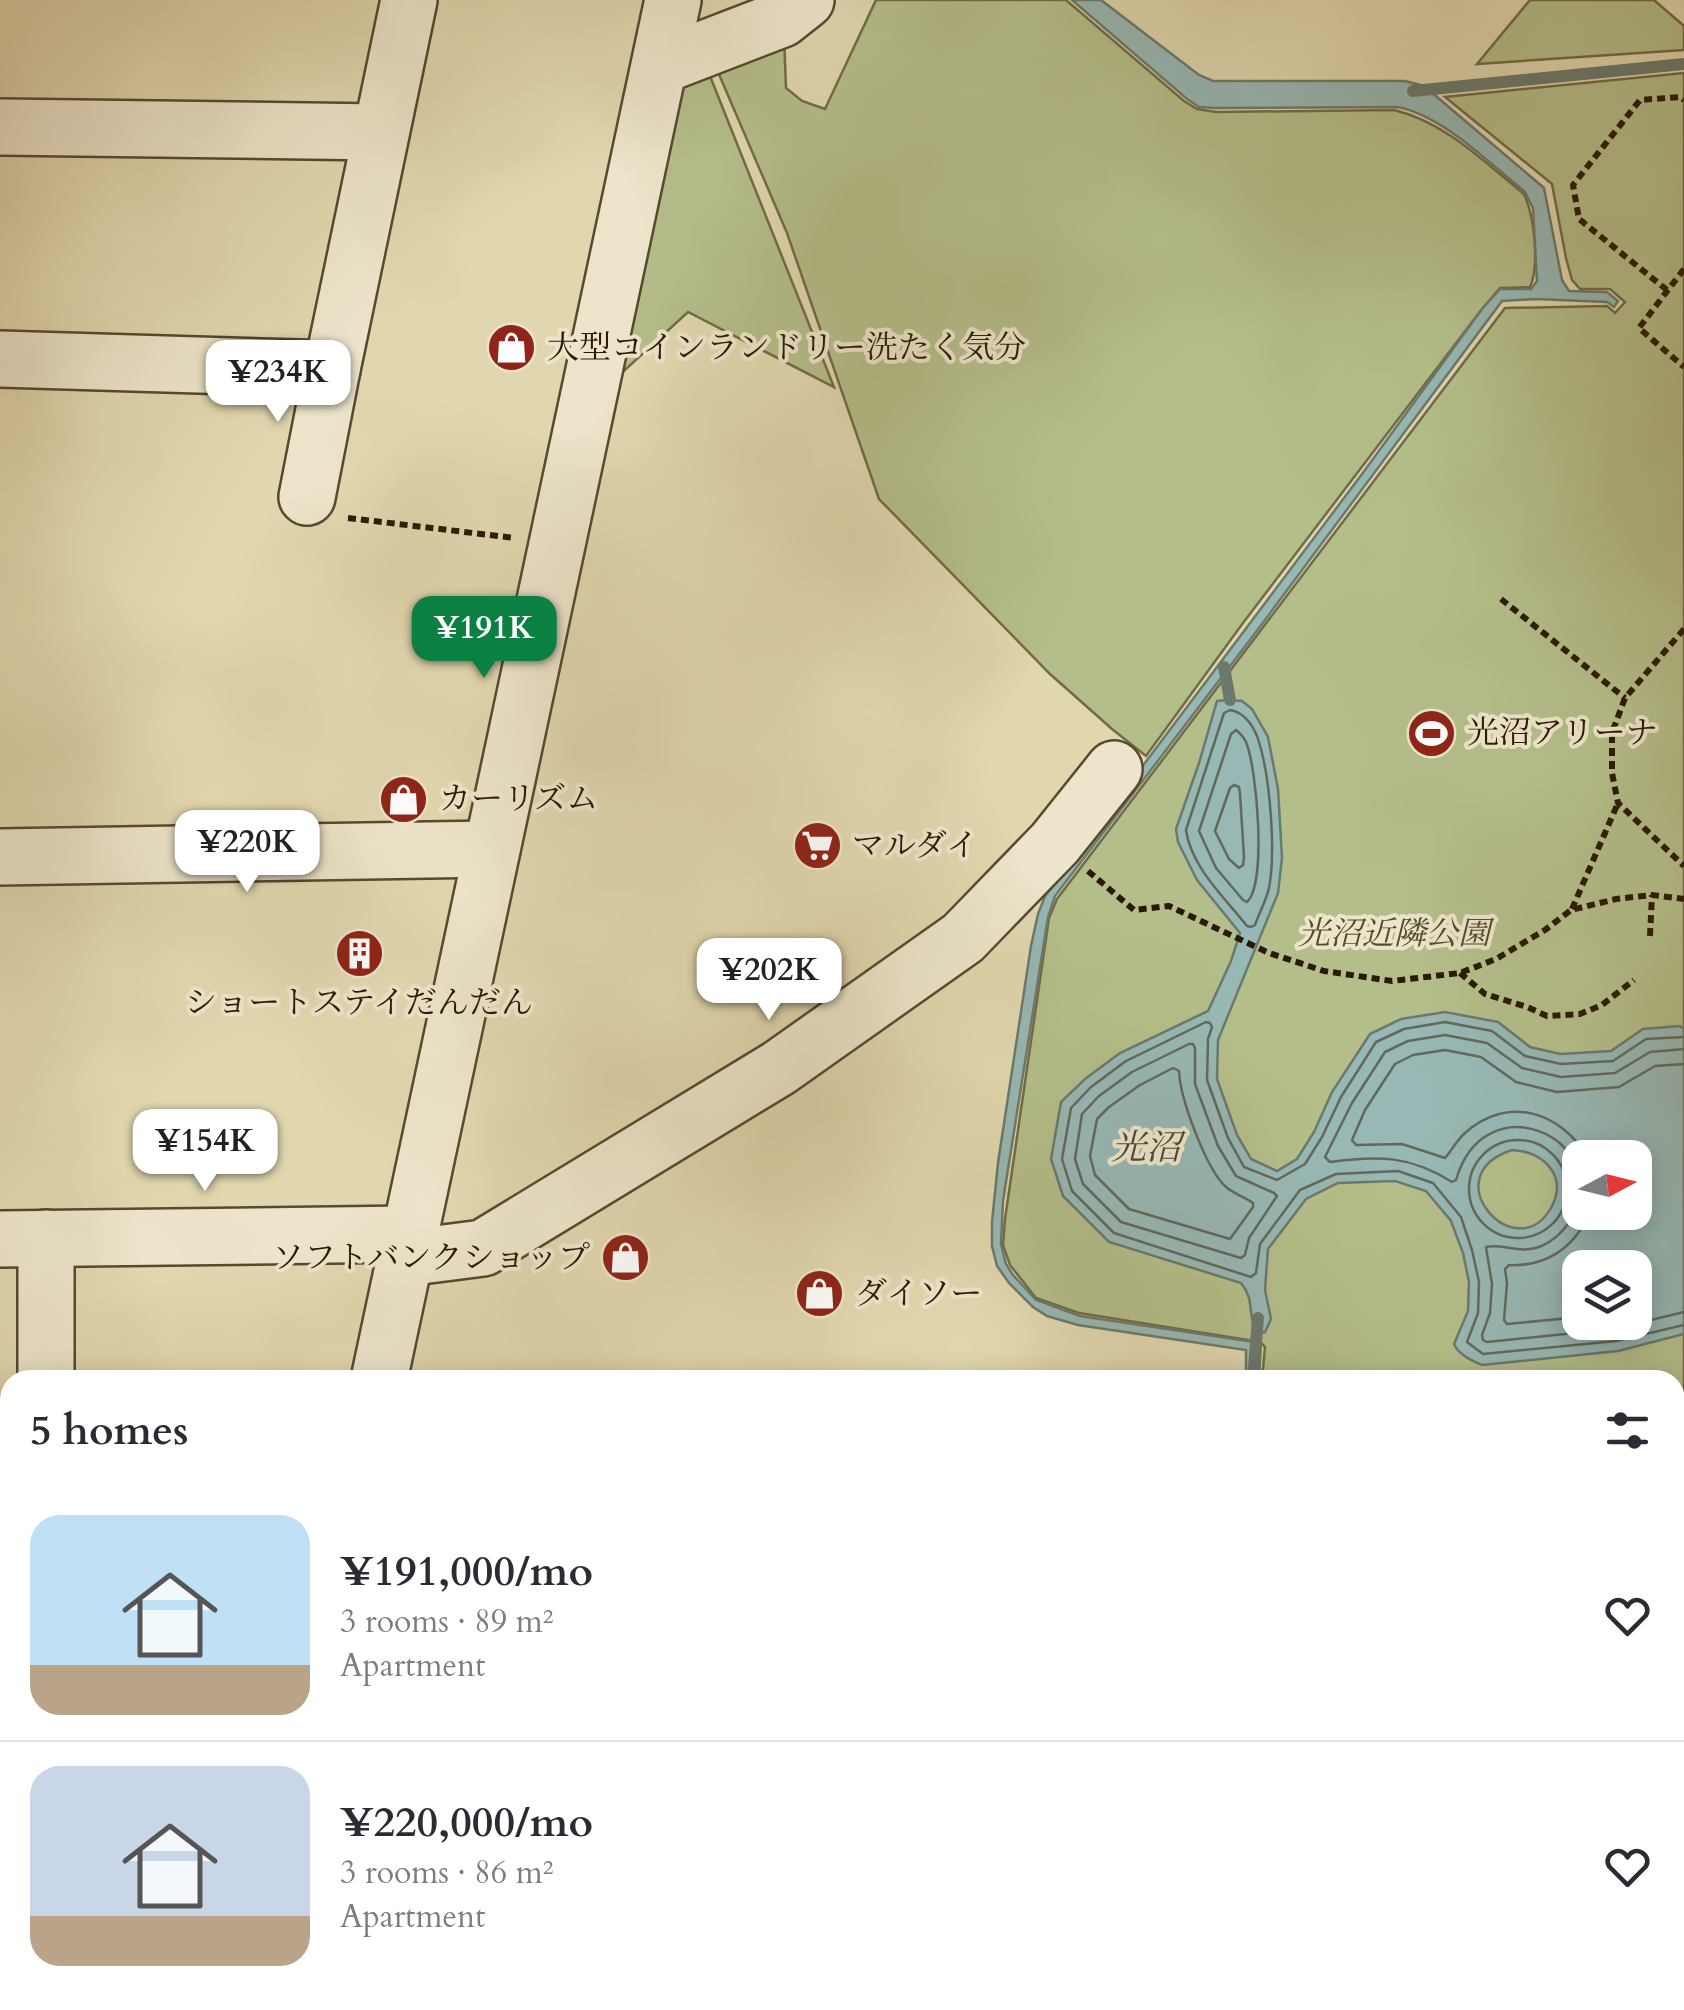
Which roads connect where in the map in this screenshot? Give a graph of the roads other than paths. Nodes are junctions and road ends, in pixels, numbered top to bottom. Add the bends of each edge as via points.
1 (408, 0) edge
2 (673, 0) edge
3 (806, 0) edge
4 (660, 66) junction
5 (0, 127) edge
6 (381, 132) junction
7 (0, 359) edge
8 (332, 369) junction
9 (308, 497) road end
10 (1114, 769) dead end
11 (492, 849) junction
12 (0, 857) edge
13 (23, 1238) edge
14 (407, 1246) junction
15 (44, 1370) edge
16 (381, 1370) edge

1 - 6 street
2 - 4 street
3 - 4 street via 782,19
4 - 11 street
5 - 6 street
6 - 8 street
7 - 8 street
8 - 9 street
10 - 14 street via 1055,843 963,938 780,1068 483,1248
11 - 12 street
11 - 14 street
13 - 14 street
13 - 15 street
14 - 16 street

